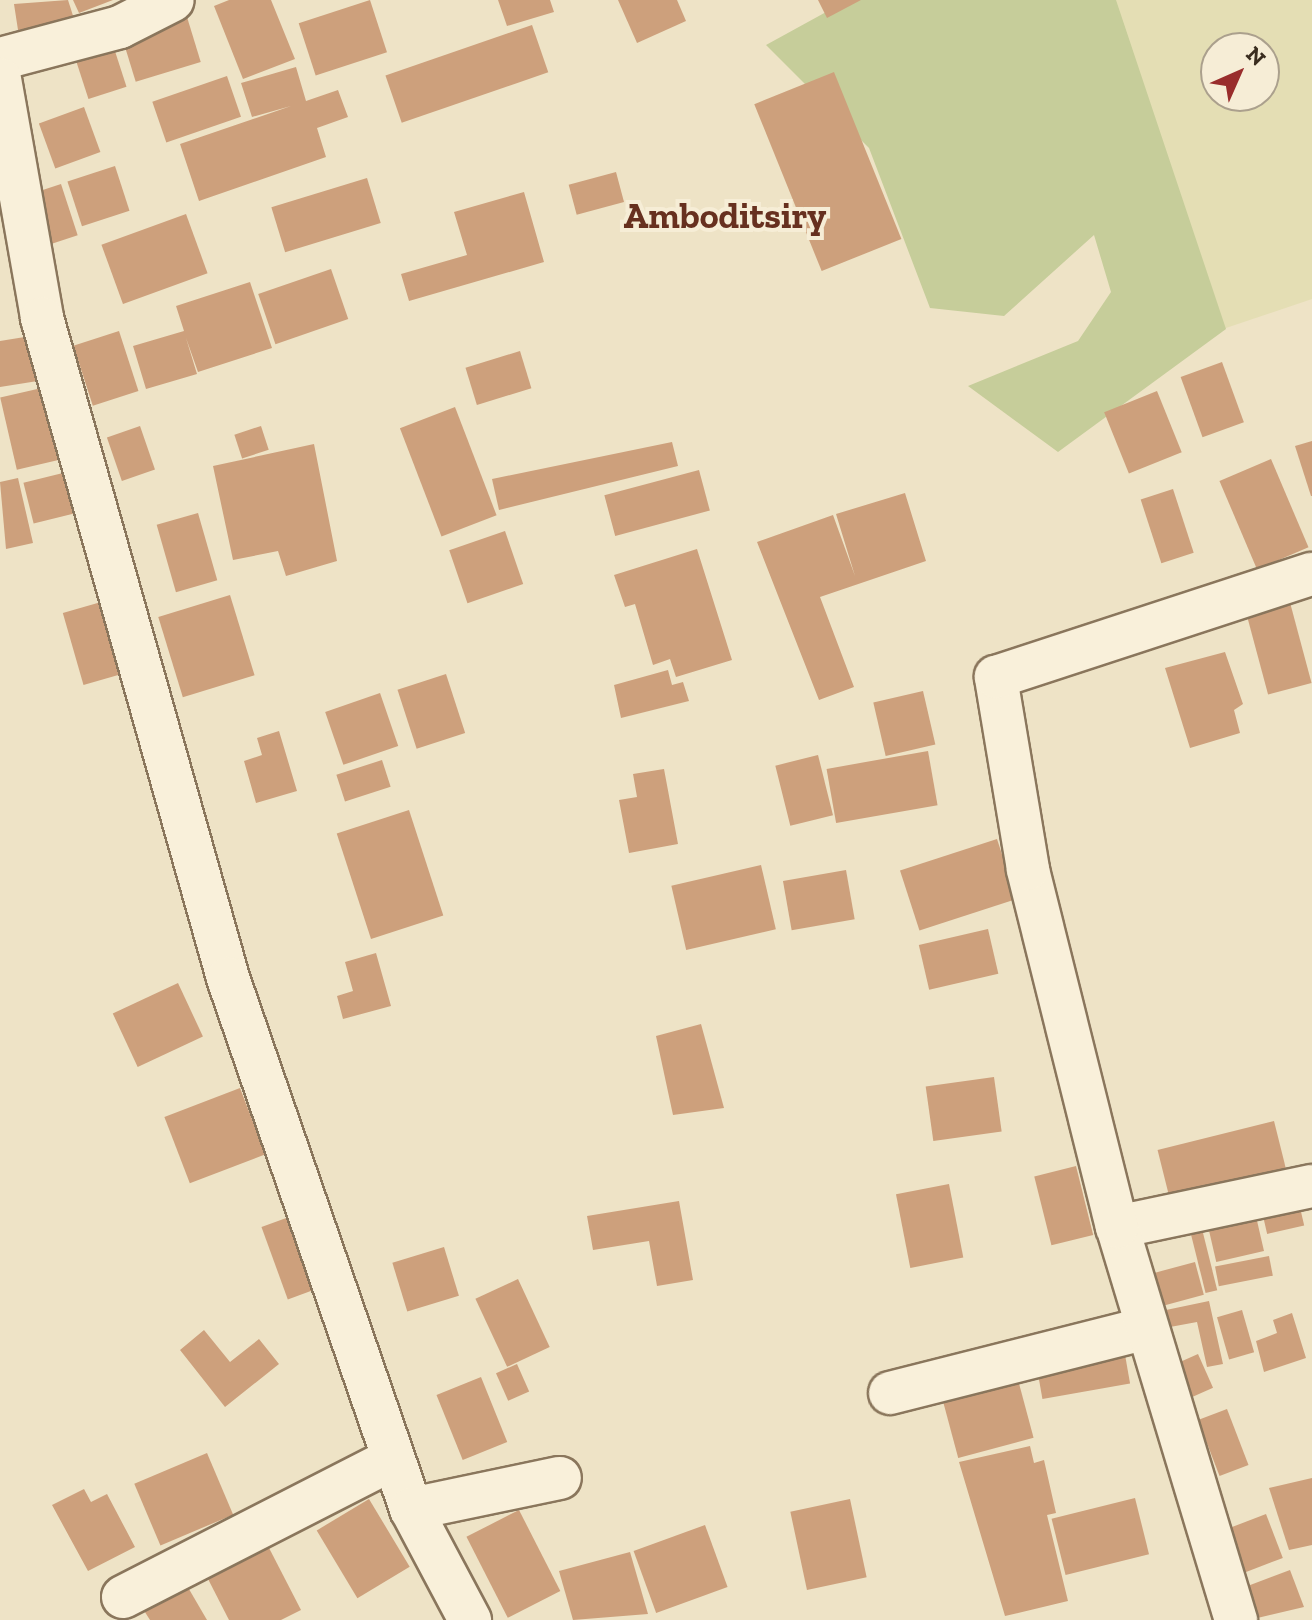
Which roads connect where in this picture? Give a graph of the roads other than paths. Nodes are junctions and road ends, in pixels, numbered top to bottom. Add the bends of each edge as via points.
1 (173, 0) edge
2 (0, 59) edge
3 (0, 79) edge
4 (1312, 574) edge
5 (1312, 1186) edge
6 (1117, 1227) junction
7 (1146, 1328) junction
8 (890, 1393) dead end
9 (393, 1459) junction
10 (560, 1478) dead end
11 (411, 1509) junction
12 (123, 1597) dead end
13 (470, 1620) edge
14 (1236, 1620) edge

1 - 2 street via 120,27
3 - 9 street via 42,318 228,978
4 - 6 street via 996,677 1028,869
5 - 6 street
6 - 7 street
7 - 8 street
7 - 14 street
9 - 11 street
9 - 12 street
10 - 11 street
11 - 13 street

